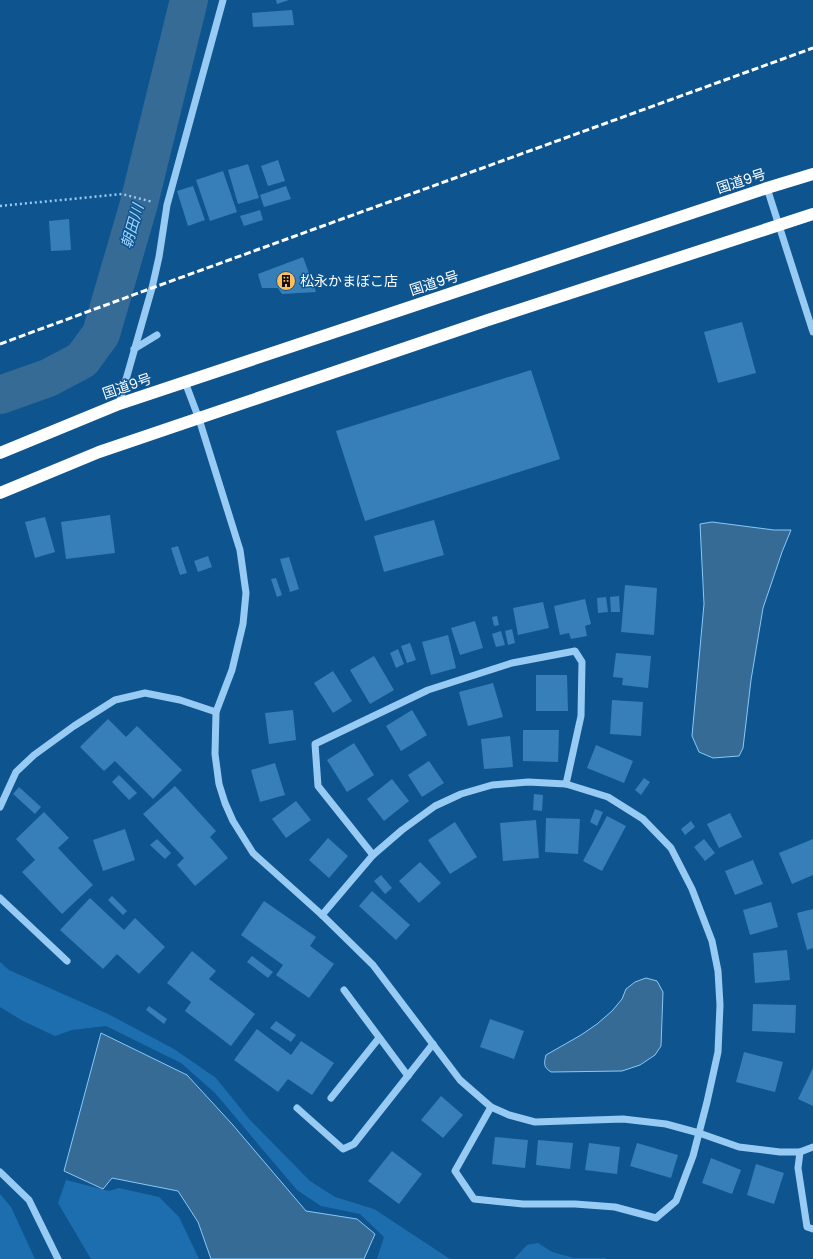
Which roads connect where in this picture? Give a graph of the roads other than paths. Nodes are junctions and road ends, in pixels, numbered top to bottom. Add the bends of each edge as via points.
1 (223, 0) edge
2 (813, 174) edge
3 (767, 188) junction
4 (813, 214) edge
5 (780, 225) junction
6 (813, 332) edge
7 (157, 335) dead end
8 (134, 349) junction
9 (185, 382) junction
10 (119, 404) junction
11 (199, 419) junction
12 (0, 453) edge
13 (0, 493) edge
14 (216, 712) junction
15 (566, 784) junction
16 (0, 807) edge
17 (374, 856) junction
18 (0, 898) edge
19 (322, 915) junction
20 (67, 961) dead end
21 (344, 990) dead end
22 (379, 1038) junction
23 (433, 1044) junction
24 (408, 1076) junction
25 (331, 1098) dead end
26 (491, 1107) junction
27 (297, 1108) dead end
28 (699, 1133) junction
29 (813, 1148) edge
30 (800, 1152) junction
31 (0, 1172) edge
32 (813, 1230) edge
33 (58, 1259) edge

1 - 8 street via 167,205 152,288
2 - 3 highway, 国道9号
3 - 5 street
3 - 9 highway, 国道9号
4 - 5 highway
5 - 6 street
5 - 11 highway via 488,320
7 - 8 street
8 - 10 street
9 - 10 highway, 国道9号
9 - 11 street
10 - 12 highway, 国道9号
11 - 13 highway via 99,452
11 - 14 street via 240,550 246,593 243,624 232,670
14 - 16 street via 180,700 145,693 115,700 34,755 16,772
14 - 19 street via 215,754 219,784 233,821 253,853
15 - 17 street via 528,782 492,785 461,794 435,806 402,830
15 - 17 street via 581,716 582,662 575,651 512,663 428,690 315,744 318,786
15 - 28 street via 608,797 643,819 671,848 692,889 712,941 718,971 720,1004 718,1052
17 - 19 street
18 - 20 street
19 - 23 street via 373,965
21 - 22 street
22 - 24 street
22 - 25 street
23 - 24 street
23 - 26 street via 460,1080
24 - 27 street via 354,1144 343,1149
26 - 28 street via 535,1122 623,1119 666,1124
26 - 28 street via 455,1171 474,1199 523,1204 615,1207 656,1218 676,1201
28 - 30 street via 739,1146
29 - 30 street
30 - 32 street via 798,1168 807,1227
31 - 33 street via 29,1200

